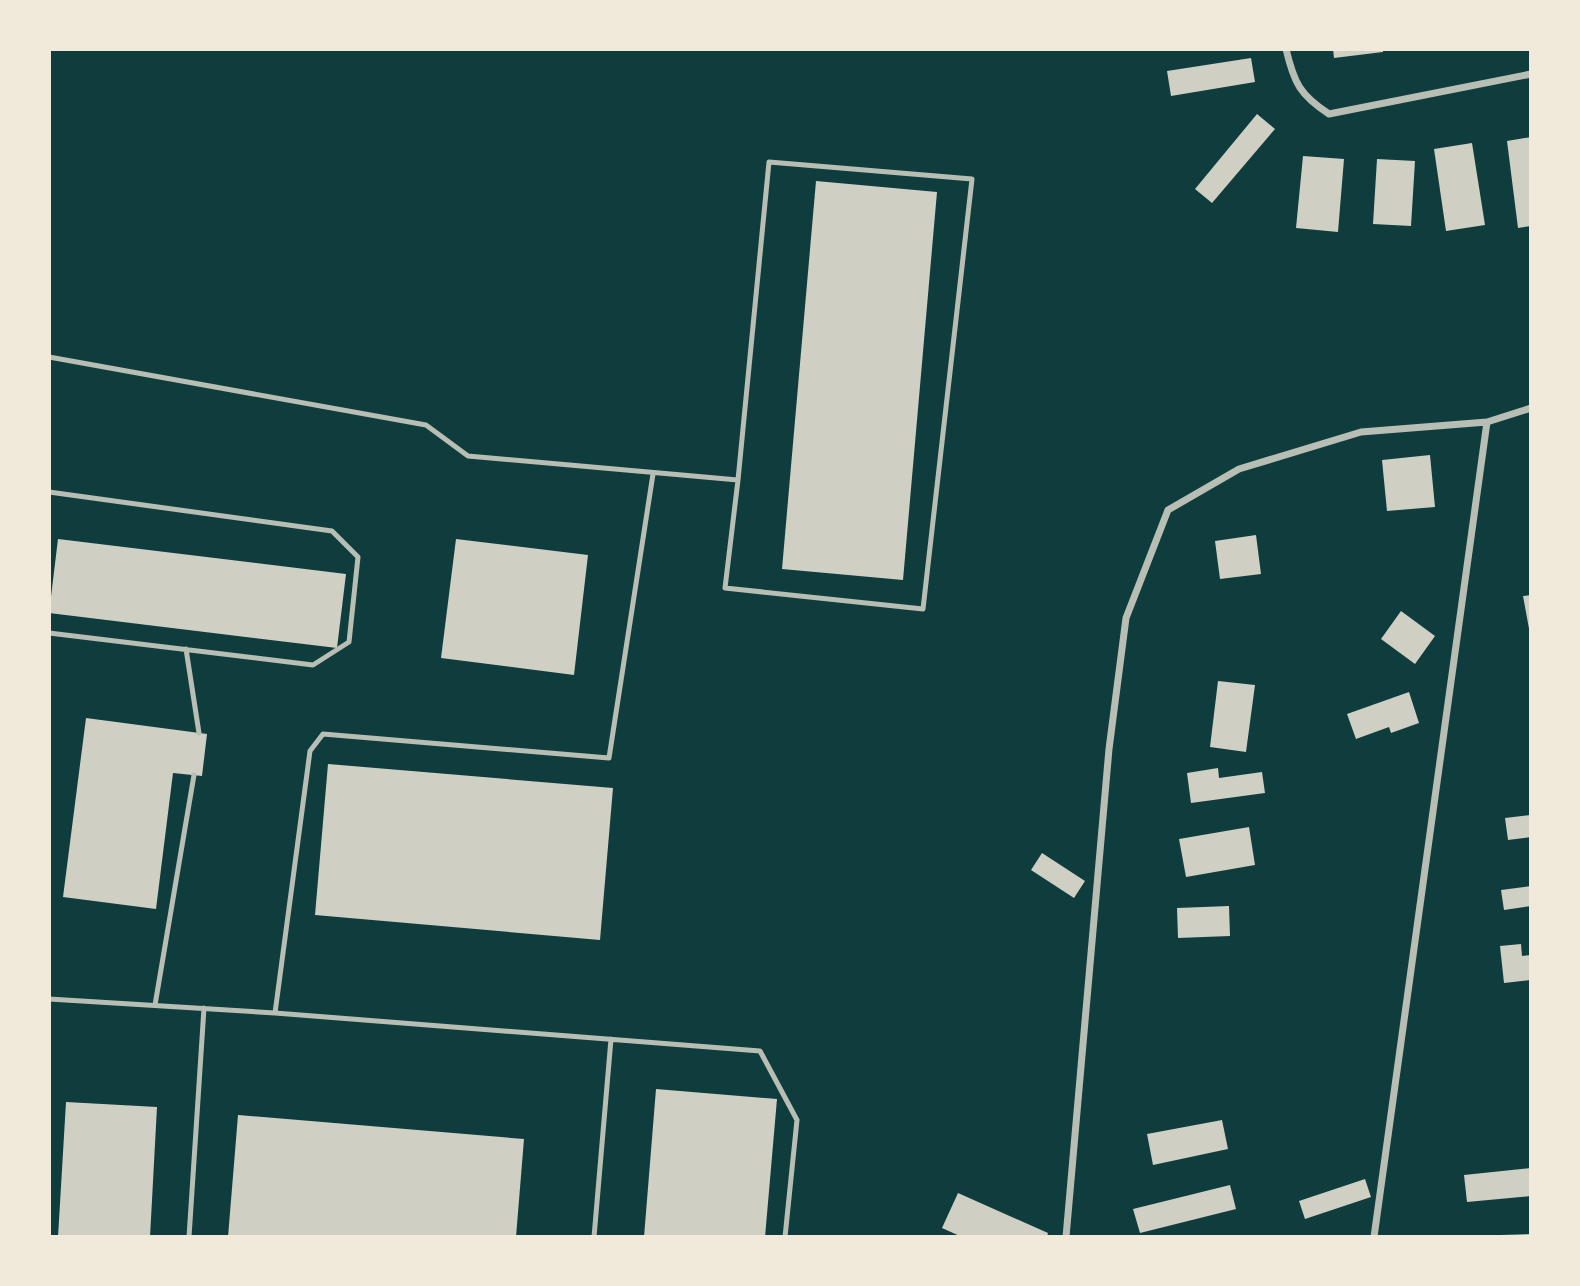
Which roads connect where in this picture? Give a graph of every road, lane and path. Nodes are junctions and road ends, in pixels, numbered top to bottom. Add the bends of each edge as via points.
1 (1286, 49) edge
2 (1531, 74) edge
3 (49, 357) edge
4 (1531, 408) edge
5 (1487, 422) junction
6 (653, 474) junction
7 (738, 480) junction
8 (49, 492) edge
9 (49, 633) edge
10 (186, 649) junction
11 (199, 733) dead end
12 (194, 775) dead end
13 (49, 999) edge
14 (155, 1005) junction
15 (204, 1008) junction
16 (275, 1013) junction
17 (611, 1039) junction
18 (189, 1237) edge
19 (594, 1237) edge
20 (785, 1237) edge
21 (1066, 1237) edge
22 (1374, 1237) edge

1 - 2 street via 1292,74 1308,100 1329,114
3 - 6 lane via 426,425 468,456
4 - 5 street
5 - 21 street via 1361,432 1239,469 1168,510 1126,618 1109,749
5 - 22 street
6 - 7 lane
6 - 16 lane via 609,758 323,734 310,751
7 - 7 lane via 769,162 972,179 923,609 725,588
8 - 10 lane via 332,531 358,557 349,642 313,666
9 - 10 lane
10 - 11 lane
12 - 14 lane
13 - 14 lane
14 - 15 lane
15 - 16 lane
15 - 18 lane
16 - 17 lane
17 - 19 lane
17 - 20 lane via 760,1051 797,1120

